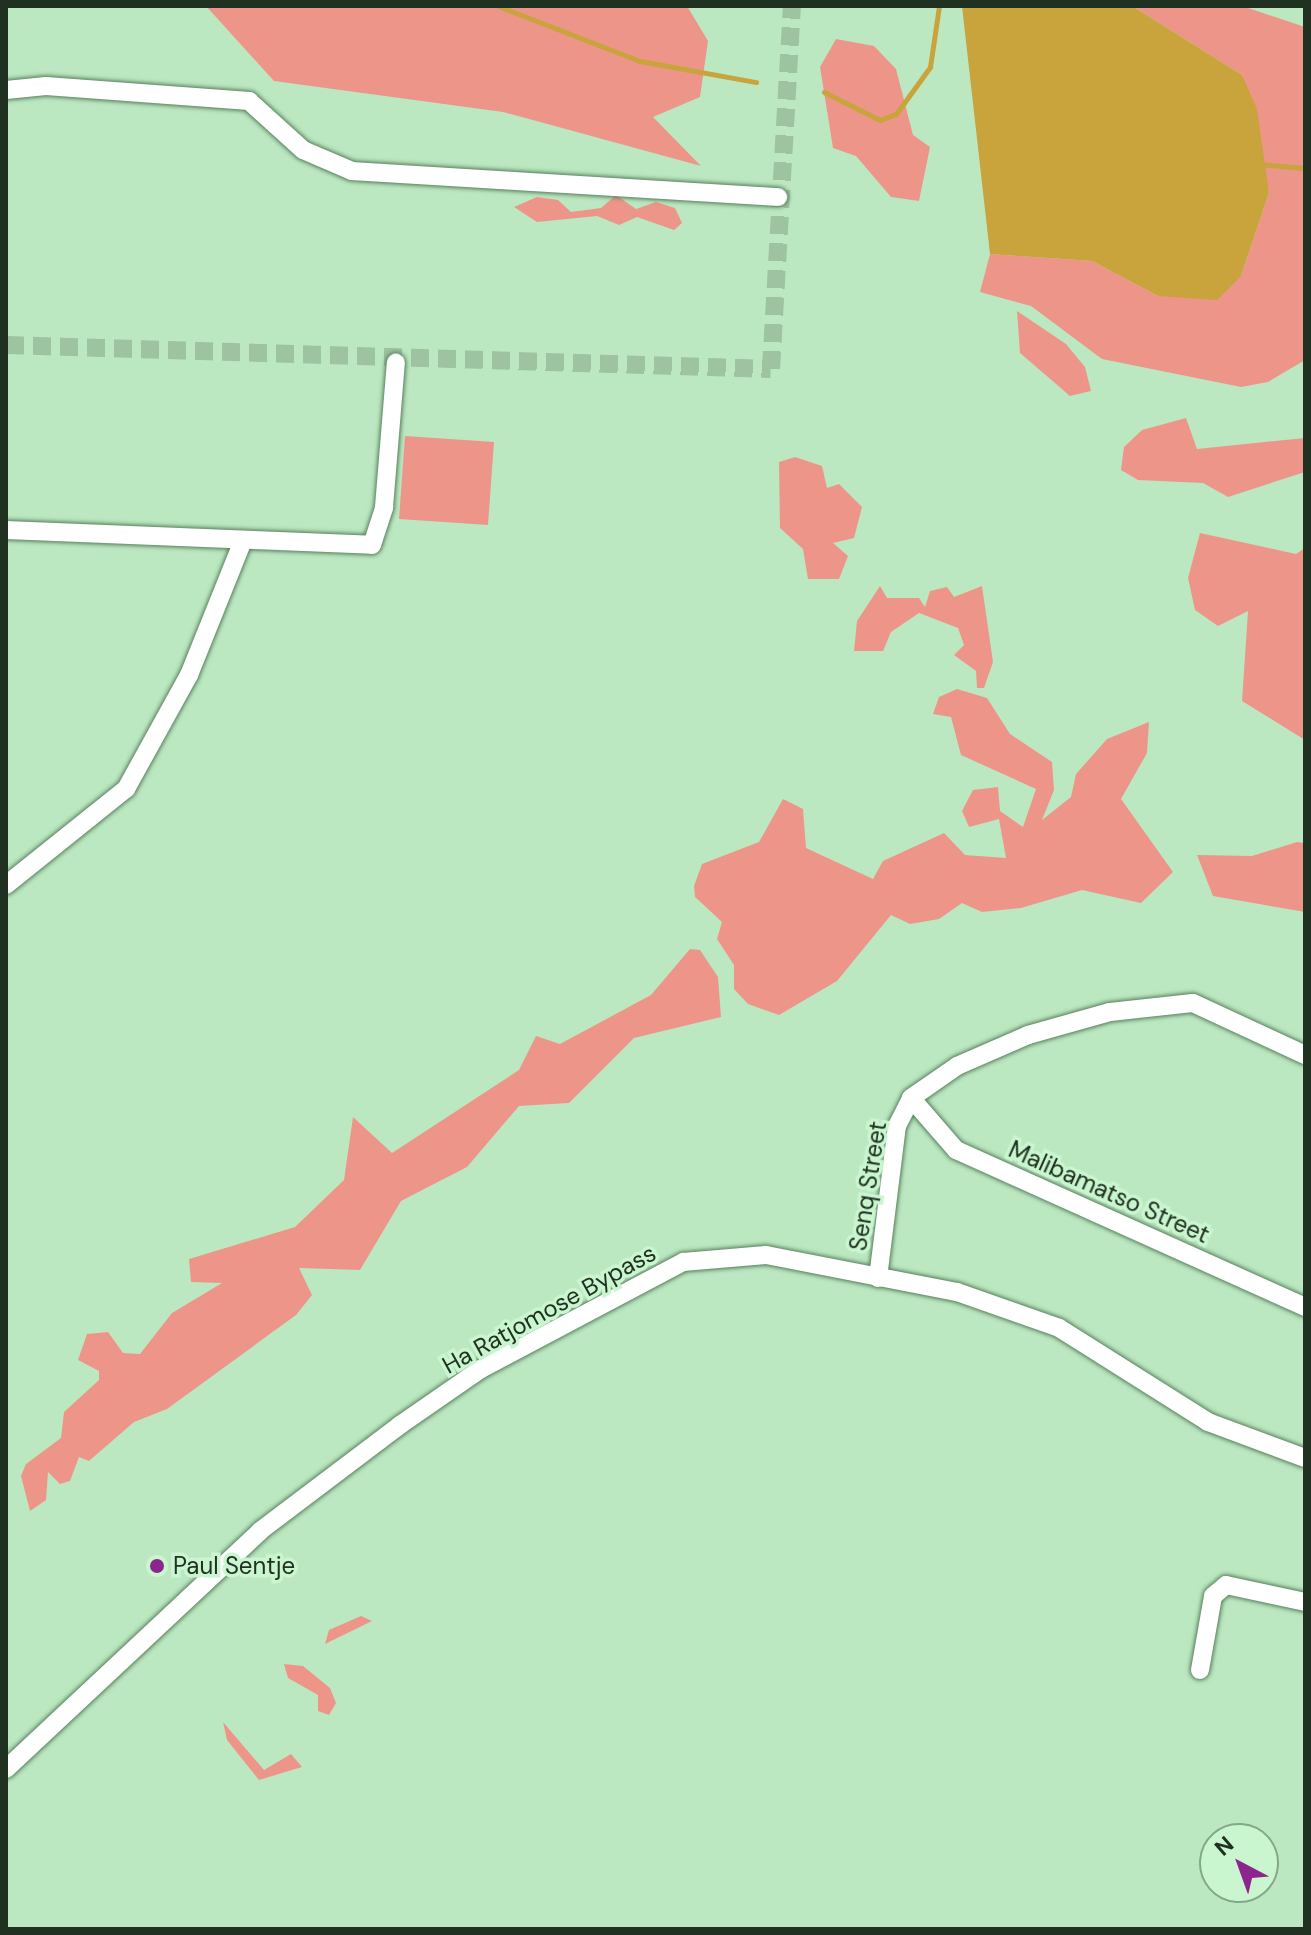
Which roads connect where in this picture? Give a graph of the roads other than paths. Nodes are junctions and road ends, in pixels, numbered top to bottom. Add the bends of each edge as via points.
1 (6, 90) edge
2 (778, 197) dead end
3 (396, 362) dead end
4 (6, 530) edge
5 (242, 543) junction
6 (6, 885) edge
7 (1305, 1055) edge
8 (911, 1098) junction
9 (878, 1278) junction
10 (1305, 1307) edge
11 (1305, 1458) edge
12 (1305, 1602) edge
13 (1200, 1670) dead end
14 (6, 1769) edge

1 - 2 street via 46,86 249,101 303,150 352,171
3 - 5 street via 384,507 372,545
4 - 5 street
5 - 6 street via 189,675 126,789
7 - 8 street, Senq Street via 1193,1003 1179,1004 1110,1012 1028,1035 948,1071
8 - 9 street, Senq Street via 897,1126
8 - 10 street, Malibamatso Street via 956,1150
9 - 11 street, Ha Ratjomose Bypass via 957,1292 1059,1328 1208,1422
9 - 14 street, Ha Ratjomose Bypass via 766,1255 683,1262 481,1369 260,1531
12 - 13 street via 1226,1585 1213,1596

